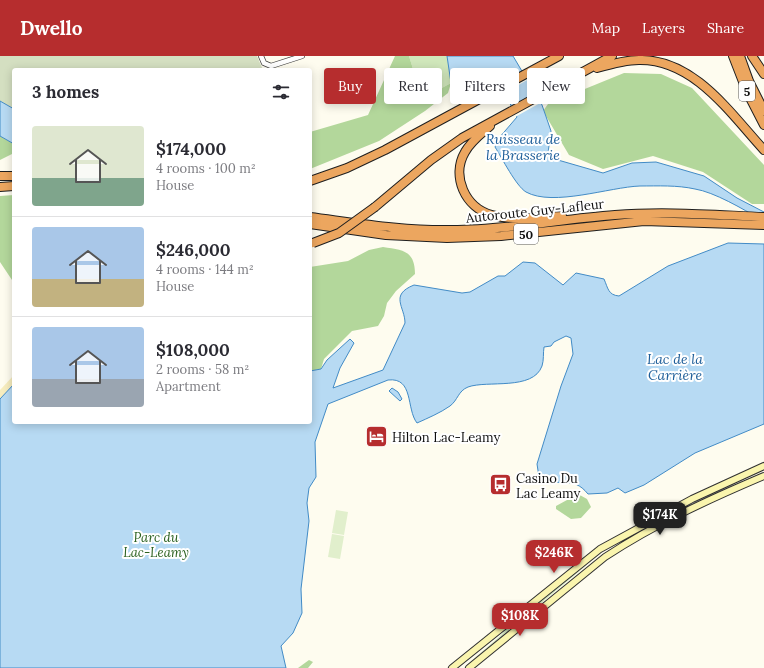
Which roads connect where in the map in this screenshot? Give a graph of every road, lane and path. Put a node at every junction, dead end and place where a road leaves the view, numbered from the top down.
1 (261, 56) edge
2 (302, 56) edge
3 (559, 56) edge
4 (612, 56) edge
5 (733, 56) edge
6 (740, 56) edge
7 (754, 58) edge
8 (585, 70) edge
9 (585, 71) edge
10 (764, 74) edge
11 (527, 102) edge
12 (764, 111) edge
13 (502, 115) junction
14 (764, 125) edge
15 (764, 150) edge
16 (0, 176) edge
17 (12, 176) edge
18 (312, 180) edge
19 (12, 186) edge
20 (0, 187) edge
21 (312, 216) edge
22 (605, 216) junction
23 (764, 217) edge
24 (743, 220) junction
25 (312, 224) edge
26 (764, 225) edge
27 (312, 243) edge
28 (764, 466) edge
29 (764, 476) edge
30 (452, 668) edge
31 (469, 668) edge

1 - 2 street
3 - 18 highway
4 - 8 highway
5 - 14 highway, 5
6 - 12 highway, 5
7 - 10 highway
9 - 15 highway
11 - 13 highway
13 - 22 highway
13 - 27 highway, bridge
16 - 17 highway
19 - 20 highway
21 - 22 highway, Autoroute Guy-Lafleur / 50
22 - 24 highway, Autoroute Guy-Lafleur / 50
23 - 24 highway, Autoroute Guy-Lafleur / 50
24 - 25 highway, Autoroute Guy-Lafleur / 50
24 - 26 highway, Autoroute Guy-Lafleur / 50
28 - 30 main road
29 - 31 main road

